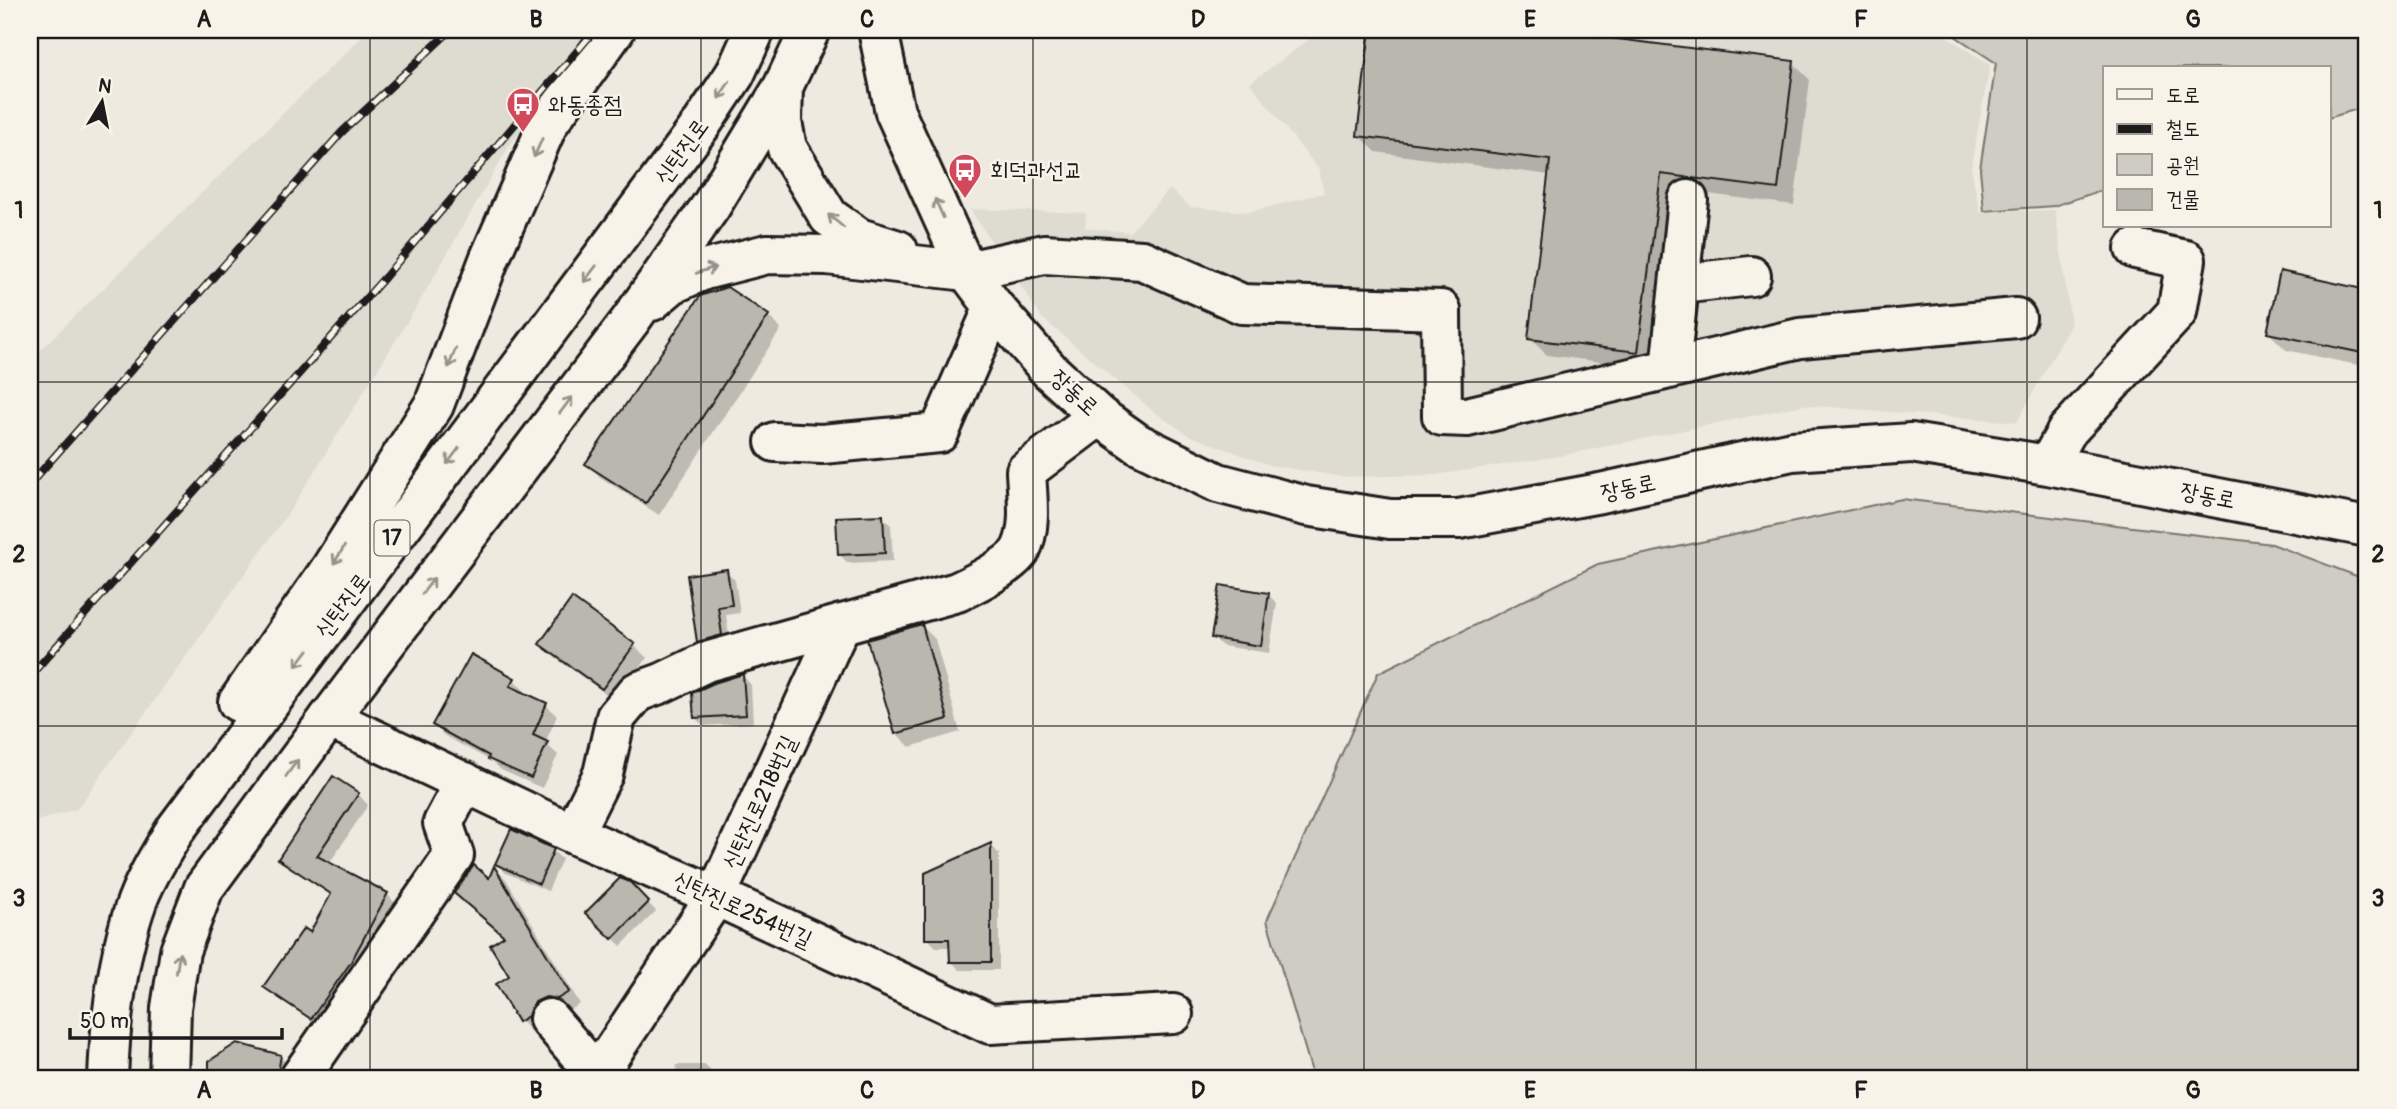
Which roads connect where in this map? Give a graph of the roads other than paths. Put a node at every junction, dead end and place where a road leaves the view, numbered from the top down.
1 (615, 30) edge
2 (755, 30) edge
3 (810, 30) edge
4 (878, 30) edge
5 (783, 87) junction
6 (1688, 200) dead end
7 (2135, 249) dead end
8 (967, 271) junction
9 (1751, 276) dead end
10 (1680, 284) junction
11 (994, 307) junction
12 (2016, 318) dead end
13 (629, 321) junction
14 (1671, 369) junction
15 (1099, 416) junction
16 (775, 442) dead end
17 (2048, 465) junction
18 (2367, 527) edge
19 (841, 624) junction
20 (329, 718) junction
21 (465, 782) junction
22 (175, 830) junction
23 (573, 834) junction
24 (716, 896) junction
25 (1173, 1014) dead end
26 (549, 1019) dead end
27 (597, 1077) edge
28 (108, 1079) edge
29 (170, 1079) edge
30 (299, 1079) edge

1 -> 22 main road
2 -> 22 main road, 신탄진로 / 17
3 - 5 main road, 17
8 -> 4 main road, 장동로
8 -> 5 main road
5 - 13 main road, 17
6 - 10 main road
7 - 17 main road
8 - 11 main road, 장동로
13 -> 8 main road
8 - 14 main road
9 - 10 main road
10 - 14 main road
11 - 15 main road, 장동로
11 - 16 main road
12 - 14 main road
20 -> 13 main road, 17
15 - 17 main road, 장동로
15 - 19 main road
17 - 18 main road, 장동로
19 - 23 main road
19 - 24 main road, 신탄진로218번길
20 - 21 main road, 신탄진로254번길
29 -> 20 main road, 17
21 - 23 main road, 신탄진로254번길
21 - 30 main road
22 - 28 main road, 신탄진로 / 17
23 - 24 main road, 신탄진로254번길
24 - 25 main road, 신탄진로254번길
24 - 27 main road, 신탄진로218번길
26 - 27 main road

